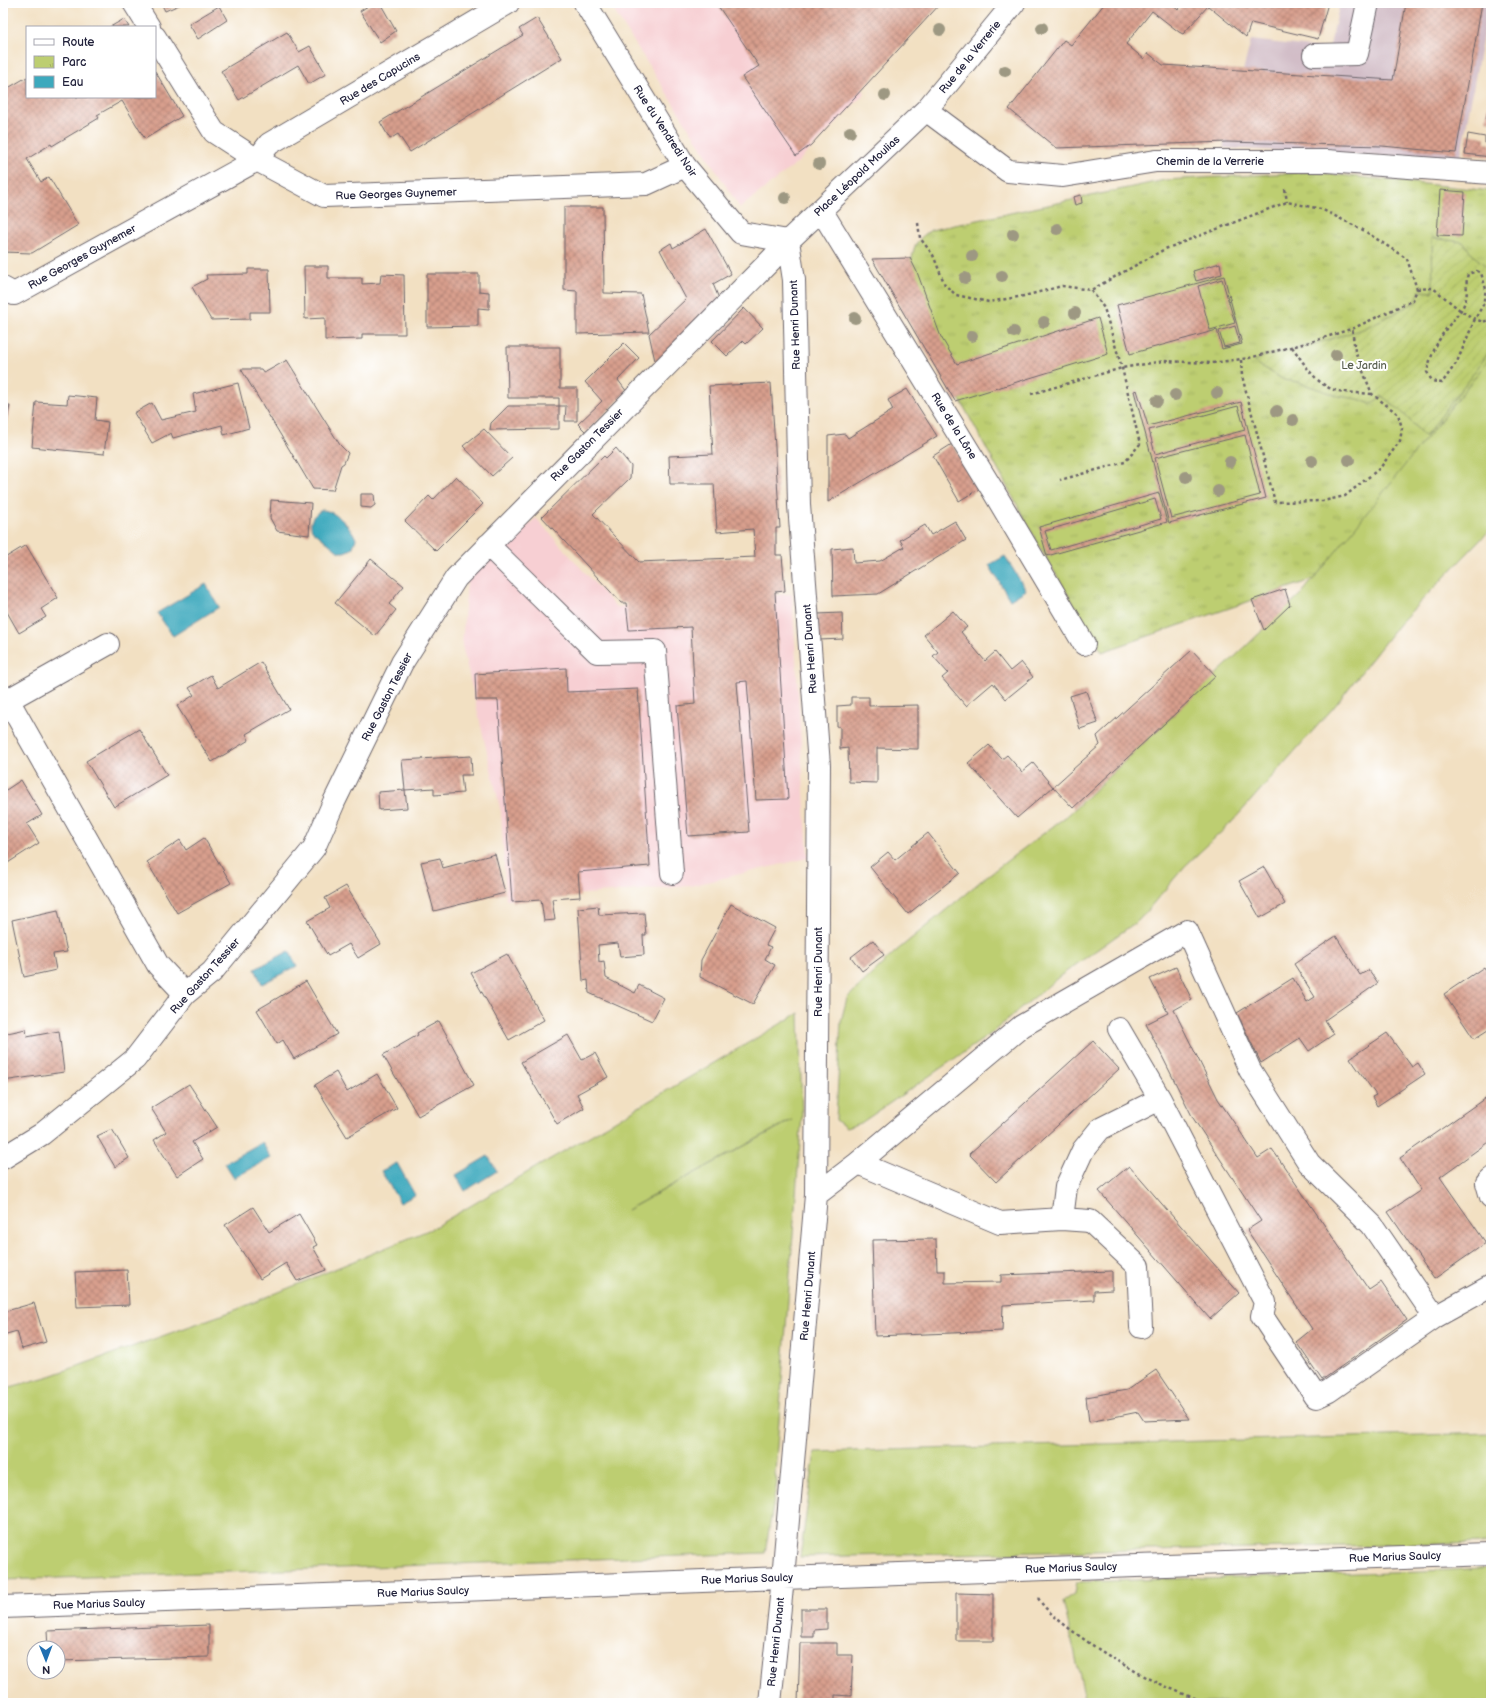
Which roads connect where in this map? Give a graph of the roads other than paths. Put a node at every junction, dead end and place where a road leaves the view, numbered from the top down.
1 (134, 3) edge
2 (508, 3) edge
3 (585, 3) edge
4 (1014, 3) edge
5 (1368, 3) edge
6 (148, 26) edge
7 (156, 39) edge
8 (1314, 55) dead end
9 (926, 110) junction
10 (257, 160) junction
11 (685, 166) junction
12 (1491, 173) edge
13 (821, 210) junction
14 (788, 241) junction
15 (3, 288) edge
16 (488, 545) junction
17 (108, 644) dead end
18 (1084, 644) dead end
19 (672, 873) dead end
20 (185, 994) junction
21 (1119, 1029) dead end
22 (1160, 1100) junction
23 (3, 1158) edge
24 (858, 1163) junction
25 (1491, 1179) edge
26 (816, 1195) junction
27 (1491, 1197) edge
28 (1062, 1219) junction
29 (1491, 1286) edge
30 (1435, 1316) junction
31 (1142, 1327) dead end
32 (1491, 1554) edge
33 (783, 1578) junction
34 (3, 1607) edge
35 (770, 1703) edge

1 - 6 street
2 - 10 street, Rue des Capucins
3 - 11 street, Rue du Vendredi Noir
4 - 9 street, Rue de la Verrerie
5 - 8 street
7 - 10 street
9 - 12 street, Chemin de la Verrerie
9 - 13 street, Place Léopold Moulias
10 - 11 street, Rue Georges Guynemer
10 - 15 street, Rue Georges Guynemer
11 - 14 street, Rue du Vendredi Noir
13 - 14 street, Place Léopold Moulias
13 - 18 street, Rue de la Lône
14 - 16 street, Rue Gaston Tessier
14 - 26 street, Rue Henri Dunant
16 - 19 street
16 - 20 street, Rue Gaston Tessier
17 - 20 street
20 - 23 street, Rue Gaston Tessier
21 - 22 street
22 - 28 street
22 - 30 street
24 - 26 street
24 - 28 street
24 - 30 street
25 - 27 street
26 - 33 street, Rue Henri Dunant
28 - 31 street
29 - 30 street
32 - 33 street, Rue Marius Saulcy
33 - 34 street, Rue Marius Saulcy
33 - 35 street, Rue Henri Dunant

